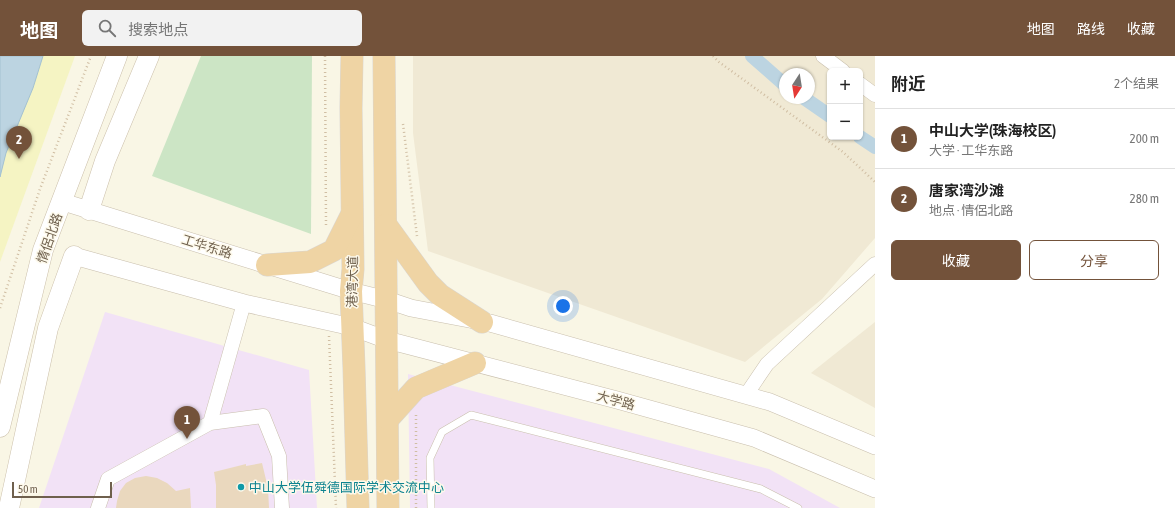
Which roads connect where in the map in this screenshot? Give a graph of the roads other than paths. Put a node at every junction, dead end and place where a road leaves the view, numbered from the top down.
1 (117, 56) edge
2 (149, 56) edge
3 (352, 56) edge
4 (384, 56) edge
5 (822, 56) edge
6 (838, 68) edge
7 (863, 86) edge
8 (875, 95) edge
9 (62, 202) junction
10 (89, 210) junction
11 (352, 213) junction
12 (386, 225) junction
13 (74, 256) joint
14 (875, 264) edge
15 (267, 265) junction
16 (350, 291) junction
17 (387, 300) junction
18 (244, 303) junction
19 (482, 322) junction
20 (352, 327) junction
21 (387, 340) junction
22 (475, 363) junction
23 (746, 395) junction
24 (388, 419) junction
25 (210, 423) junction
26 (0, 427) edge
27 (875, 446) edge
28 (875, 489) edge
29 (9, 508) edge
30 (98, 508) edge
31 (282, 508) edge
32 (358, 508) edge
33 (388, 508) edge
34 (431, 508) edge
35 (798, 508) edge

1 - 9 main road, 情侶北路
2 - 10 main road
3 - 11 highway, 港湾大道
4 - 12 highway
5 - 6 street
7 - 8 street
9 - 10 street, 工华东路
9 - 26 main road, 情侶北路
10 - 15 street, 工华东路
11 - 15 highway
11 - 16 highway, 港湾大道
12 - 17 highway
12 - 19 highway
13 - 18 street
13 - 29 main road
14 - 23 street
15 - 16 street, 工华东路
16 - 17 street
16 - 20 highway, 港湾大道
17 - 19 street
17 - 21 highway
18 - 20 street
18 - 25 street
19 - 23 street
20 - 21 street, 大学路
20 - 32 highway, 港湾大道
21 - 22 street, 大学路
21 - 24 highway
22 - 24 highway
22 - 28 street, 大学路
23 - 27 street
24 - 33 highway
25 - 30 street
25 - 31 street
34 - 35 lane

